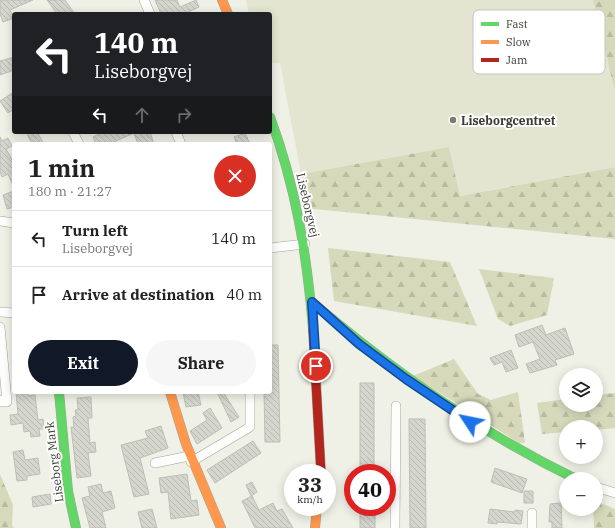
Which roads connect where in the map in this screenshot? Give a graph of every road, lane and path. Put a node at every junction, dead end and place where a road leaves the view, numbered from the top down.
1 (144, 0) edge
2 (222, 0) edge
3 (149, 12) edge
4 (227, 12) edge
5 (272, 123) edge
6 (0, 221) edge
7 (12, 223) edge
8 (305, 244) junction
9 (272, 248) edge
10 (312, 302) junction
11 (0, 312) edge
12 (12, 313) edge
13 (0, 327) edge
14 (59, 394) edge
15 (170, 394) edge
16 (250, 394) edge
17 (0, 400) edge
18 (396, 406) dead end
19 (190, 459) junction
20 (155, 463) dead end
21 (320, 464) edge
22 (561, 472) edge
23 (603, 489) edge
24 (615, 493) edge
25 (532, 513) dead end
26 (316, 516) edge
27 (323, 516) edge
28 (76, 528) edge
29 (221, 528) edge
30 (315, 528) edge
31 (323, 528) edge
32 (395, 528) edge
33 (532, 528) edge

1 - 3 street
2 - 4 street
5 - 8 street, Liseborgvej
6 - 7 street
8 - 9 street
8 - 10 street, Liseborgvej
10 - 21 street, Liseborgvej
10 - 22 street
11 - 12 street
13 - 17 street
14 - 28 street, Liseborg Mark
15 - 19 street
16 - 19 street
18 - 32 street
19 - 20 street
19 - 29 street
23 - 24 street
25 - 33 street
26 - 30 street
27 - 31 street

